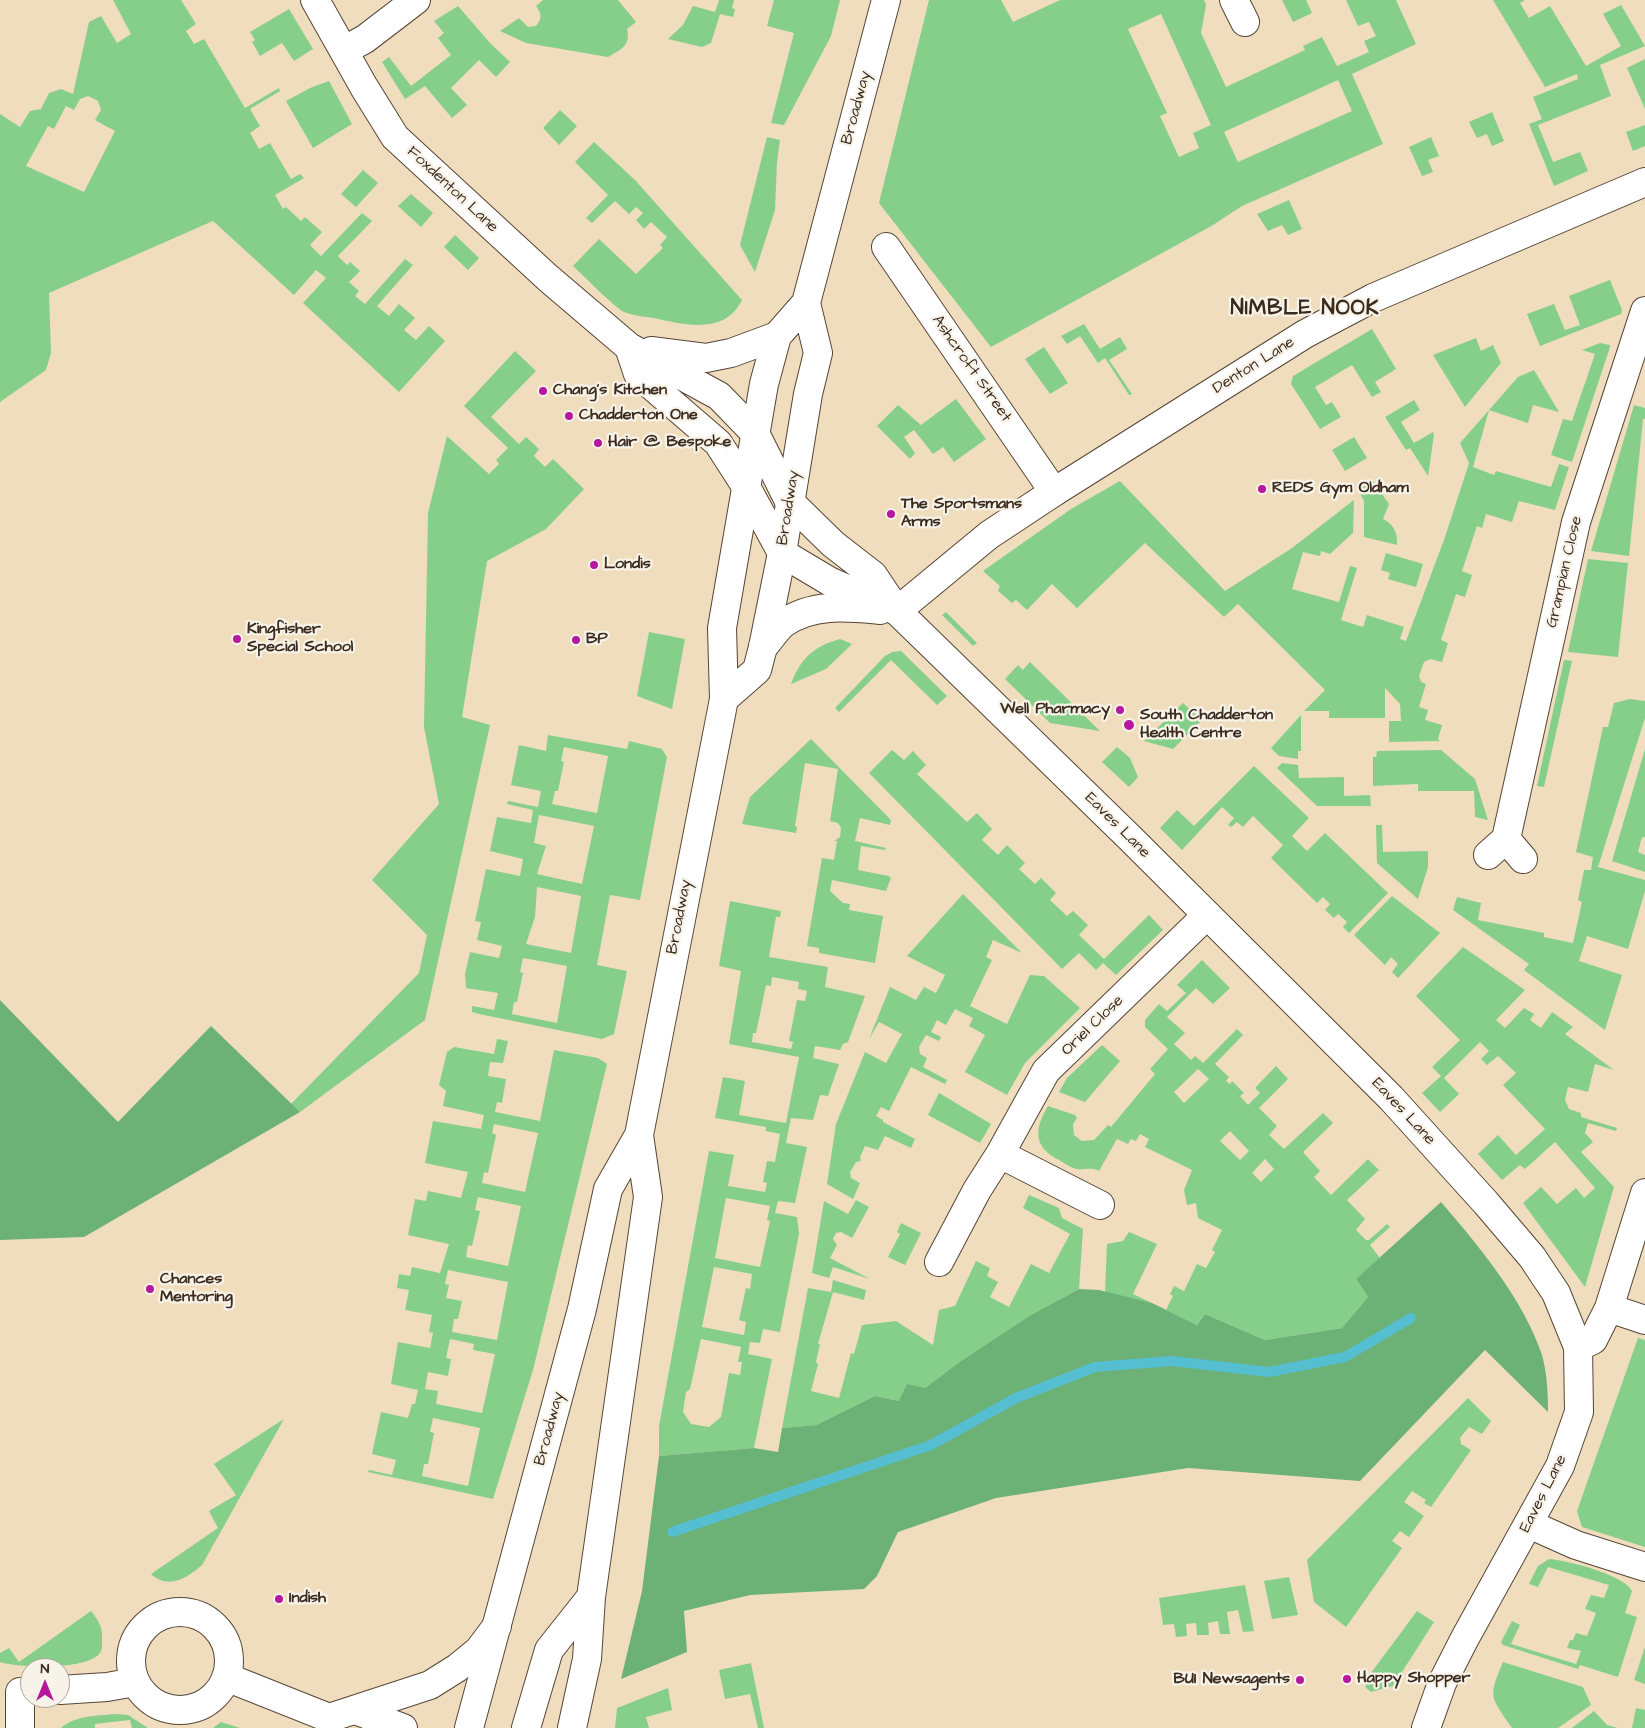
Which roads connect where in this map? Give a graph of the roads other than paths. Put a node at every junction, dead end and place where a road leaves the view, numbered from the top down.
1 (315, 0) edge
2 (416, 0) edge
3 (886, 0) edge
4 (344, 50) junction
5 (1645, 182) edge
6 (886, 247) dead end
7 (806, 303) junction
8 (1645, 311) edge
9 (777, 336) junction
10 (630, 348) junction
11 (755, 433) junction
12 (745, 485) junction
13 (1054, 492) junction
14 (789, 501) junction
15 (782, 553) junction
16 (897, 611) junction
17 (763, 647) junction
18 (724, 699) junction
19 (1506, 851) dead end
20 (1207, 915) junction
21 (639, 1135) junction
22 (1000, 1154) junction
23 (1645, 1194) edge
24 (1100, 1206) dead end
25 (939, 1262) dead end
26 (1609, 1308) junction
27 (1645, 1320) edge
28 (1578, 1347) junction
29 (1529, 1524) junction
30 (1645, 1567) edge
31 (591, 1597) junction
32 (498, 1626) junction
33 (226, 1677) junction
34 (135, 1682) junction
35 (17, 1690) edge
36 (70, 1690) edge
37 (355, 1710) junction
38 (331, 1723) edge
39 (20, 1728) edge
40 (403, 1728) edge
41 (469, 1728) edge
42 (526, 1728) edge
43 (572, 1728) edge
44 (1426, 1728) edge

1 - 4 main road, Foxdenton Lane
2 - 4 main road
3 - 7 main road, Broadway
4 - 10 main road, Foxdenton Lane
5 - 13 main road, Denton Lane
6 - 13 main road, Ashcroft Street
7 - 9 main road, Broadway
7 - 14 main road, Broadway
8 - 19 main road, Grampian Close
9 - 10 main road
9 - 11 main road, Broadway
10 - 11 main road, Foxdenton Lane
10 - 12 main road
11 - 12 main road, Broadway
11 - 14 main road, Foxdenton Lane
12 - 15 main road
12 - 18 main road, Broadway
13 - 16 main road, Denton Lane
14 - 15 main road, Broadway
14 - 16 main road, Eaves Lane
15 - 16 main road, Eaves Lane
15 - 17 main road, Broadway
16 - 17 main road
16 - 20 main road, Eaves Lane
17 - 18 main road, Broadway
18 - 21 main road, Broadway
20 - 22 main road, Oriel Close
20 - 28 main road, Eaves Lane
21 - 31 main road, Broadway
21 - 32 main road, Broadway
22 - 24 main road
22 - 25 main road, Oriel Close
23 - 26 main road
26 - 27 main road
26 - 28 main road
28 - 29 main road, Eaves Lane
29 - 30 main road
29 - 44 main road, Eaves Lane
31 - 42 main road
31 - 43 main road, Broadway
32 - 37 main road
32 - 41 main road, Broadway
33 - 34 main road
33 - 34 main road
33 - 38 main road
34 - 36 main road
35 - 39 main road
37 - 38 main road
37 - 40 main road

